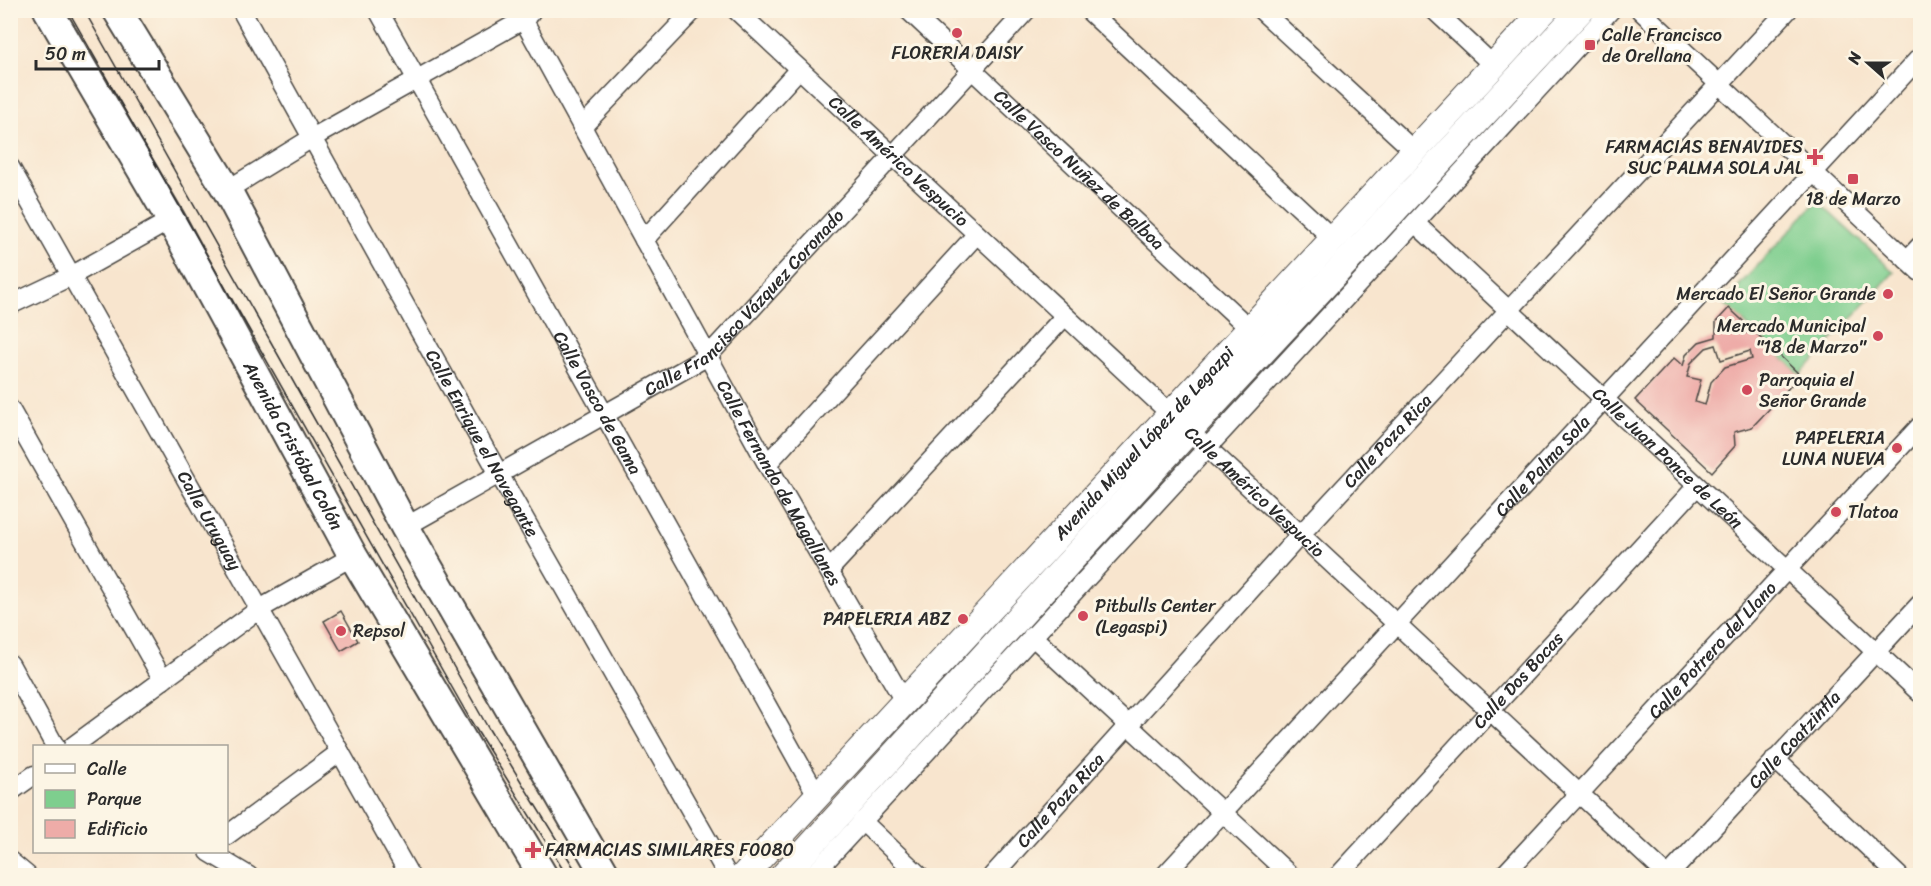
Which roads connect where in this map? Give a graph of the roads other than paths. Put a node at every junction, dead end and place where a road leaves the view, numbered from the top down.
1 (48, 10) edge
2 (117, 10) edge
3 (241, 10) edge
4 (378, 10) edge
5 (694, 10) edge
6 (736, 10) edge
7 (908, 10) edge
8 (1027, 10) edge
9 (1088, 10) edge
10 (1261, 10) edge
11 (1434, 10) edge
12 (1545, 10) edge
13 (1581, 10) edge
14 (1611, 10) edge
15 (1640, 10) edge
16 (1788, 10) edge
17 (525, 14) edge
18 (1920, 57) edge
19 (1494, 66) junction
20 (799, 69) junction
21 (972, 70) junction
22 (417, 79) junction
23 (1720, 85) junction
24 (582, 127) junction
25 (312, 138) junction
26 (1414, 151) junction
27 (892, 157) junction
28 (10, 167) edge
29 (1813, 173) junction
30 (227, 190) junction
31 (171, 220) junction
32 (1415, 223) junction
33 (976, 235) junction
34 (1333, 239) junction
35 (644, 240) junction
36 (1920, 246) edge
37 (1914, 266) edge
38 (71, 276) junction
39 (10, 305) edge
40 (1509, 311) junction
41 (1064, 317) junction
42 (1250, 328) junction
43 (708, 356) junction
44 (1604, 399) junction
45 (10, 409) edge
46 (605, 414) junction
47 (1920, 426) edge
48 (1188, 432) junction
49 (767, 464) junction
50 (499, 474) junction
51 (1697, 486) junction
52 (405, 527) junction
53 (1300, 536) junction
54 (353, 556) junction
55 (830, 569) junction
56 (1787, 569) junction
57 (1920, 604) edge
58 (258, 610) junction
59 (1396, 622) junction
60 (1032, 636) junction
61 (1876, 652) junction
62 (10, 664) edge
63 (163, 680) junction
64 (1920, 693) edge
65 (903, 701) junction
66 (1491, 709) junction
67 (1127, 726) junction
68 (54, 745) edge
69 (76, 745) edge
70 (340, 752) junction
71 (1775, 759) junction
72 (33, 776) edge
73 (10, 792) edge
74 (1579, 792) junction
75 (817, 795) junction
76 (1223, 813) junction
77 (862, 821) junction
78 (228, 835) edge
79 (211, 853) edge
80 (10, 861) edge
81 (28, 876) edge
82 (249, 876) edge
83 (410, 876) edge
84 (543, 876) edge
85 (606, 876) edge
86 (728, 876) edge
87 (743, 876) edge
88 (783, 876) edge
89 (812, 876) edge
90 (920, 876) edge
91 (992, 876) edge
92 (1164, 876) edge
93 (1291, 876) edge
94 (1338, 876) edge
95 (1503, 876) edge
96 (1668, 876) edge
97 (1899, 876) edge

1 - 31 main road, Avenida Cristóbal Colón
2 - 30 main road
3 - 25 street, Calle Enrique el Navegante
4 - 22 street, Calle Vasco de Gama
5 - 24 street
6 - 20 street, Calle Américo Vespucio
7 - 21 street, Calle Vasco Nuñez de Balboa
8 - 21 street, Calle Francisco Vázquez Coronado
9 - 34 street
10 - 26 street
11 - 19 street
12 - 19 main road, Avenida Miguel López de Legazpi
13 - 48 main road, Avenida Miguel López de Legazpi
14 - 32 street, Avenida Miguel López de Legazpi
15 - 23 street
16 - 23 street, Calle Poza Rica
17 - 22 street
17 - 24 street, Calle Fernando de Magallanes
18 - 29 street, Calle Palma Sola
19 - 26 main road, Avenida Miguel López de Legazpi
20 - 27 street, Calle Américo Vespucio
20 - 35 street
21 - 27 street, Calle Francisco Vázquez Coronado
21 - 42 street, Calle Vasco Nuñez de Balboa
22 - 25 street
22 - 46 street, Calle Vasco de Gama
23 - 29 street
23 - 40 street, Calle Poza Rica
24 - 35 street, Calle Fernando de Magallanes
25 - 30 street
25 - 50 street, Calle Enrique el Navegante
26 - 34 main road, Avenida Miguel López de Legazpi
27 - 33 street, Calle Américo Vespucio
27 - 43 street, Calle Francisco Vázquez Coronado
28 - 38 street, Calle Uruguay
29 - 37 street
29 - 44 street, Calle Palma Sola
30 - 52 main road
31 - 38 street
31 - 54 main road, Avenida Cristóbal Colón
32 - 40 street, Calle Juan Ponce de León
32 - 48 street, Avenida Miguel López de Legazpi
33 - 41 street, Calle Américo Vespucio
33 - 49 street
34 - 42 main road, Avenida Miguel López de Legazpi
35 - 43 street, Calle Fernando de Magallanes
36 - 37 street
38 - 39 street
38 - 58 street, Calle Uruguay
40 - 44 street, Calle Juan Ponce de León
40 - 53 street, Calle Poza Rica
41 - 48 street, Calle Américo Vespucio
41 - 55 street
42 - 48 main road, Avenida Miguel López de Legazpi
43 - 46 street, Calle Francisco Vázquez Coronado
43 - 49 street, Calle Fernando de Magallanes
44 - 51 street, Calle Juan Ponce de León
44 - 59 street, Calle Palma Sola
45 - 63 street
46 - 50 street, Calle Francisco Vázquez Coronado
46 - 75 street, Calle Vasco de Gama
47 - 56 street, Calle Potrero del Llano
48 - 53 street, Calle Américo Vespucio
48 - 60 street, Avenida Miguel López de Legazpi
48 - 65 main road, Avenida Miguel López de Legazpi
48 - 88 main road, Avenida Miguel López de Legazpi
49 - 55 street, Calle Fernando de Magallanes
50 - 52 street, Calle Francisco Vázquez Coronado
50 - 86 street, Calle Enrique el Navegante
51 - 56 street, Calle Juan Ponce de León
51 - 66 street, Calle Dos Bocas
52 - 85 main road
53 - 59 street, Calle Américo Vespucio
53 - 67 street, Calle Poza Rica
54 - 58 street
54 - 84 main road, Avenida Cristóbal Colón
55 - 65 street, Calle Fernando de Magallanes
56 - 61 street, Calle Juan Ponce de León
56 - 74 street, Calle Potrero del Llano
57 - 61 street, Calle Coatzintla
58 - 63 street
58 - 70 street, Calle Uruguay
59 - 66 street, Calle Américo Vespucio
59 - 76 street, Calle Palma Sola
60 - 67 street
60 - 77 street, Avenida Miguel López de Legazpi
61 - 64 street, Calle Juan Ponce de León
61 - 71 street, Calle Coatzintla
62 - 68 street
63 - 69 street
65 - 75 main road, Avenida Miguel López de Legazpi
66 - 74 street, Calle Américo Vespucio
66 - 94 street, Calle Dos Bocas
67 - 76 street
67 - 91 street, Calle Poza Rica
70 - 78 street
70 - 83 street, Calle Uruguay
71 - 96 street, Calle Coatzintla
71 - 97 street
72 - 73 street
74 - 95 street, Calle Potrero del Llano
74 - 96 street, Calle Américo Vespucio
75 - 87 main road, Avenida Miguel López de Legazpi
76 - 92 street, Calle Palma Sola
76 - 93 street
77 - 89 street, Avenida Miguel López de Legazpi
77 - 90 street
79 - 82 street
80 - 81 street

